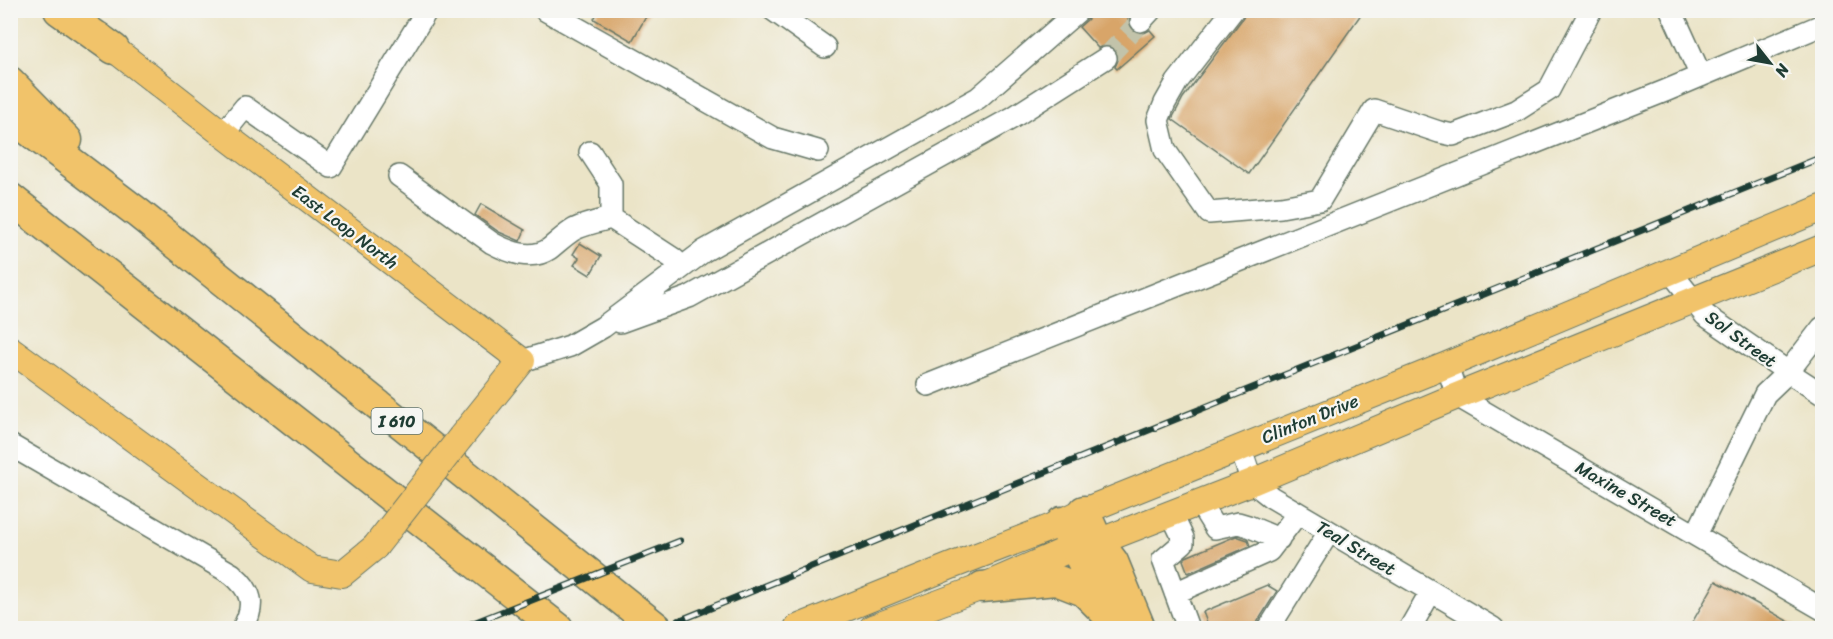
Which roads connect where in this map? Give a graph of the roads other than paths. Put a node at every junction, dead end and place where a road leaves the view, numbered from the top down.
1 (59, 10) edge
2 (74, 10) edge
3 (427, 10) edge
4 (544, 10) edge
5 (773, 10) edge
6 (1079, 10) edge
7 (1233, 10) edge
8 (1591, 10) edge
9 (1671, 10) edge
10 (1822, 25) edge
11 (825, 47) dead end
12 (114, 49) junction
13 (1106, 58) tunnel mouth
14 (1701, 76) junction
15 (10, 82) edge
16 (10, 116) edge
17 (223, 134) junction
18 (818, 151) dead end
19 (590, 152) dead end
20 (399, 176) dead end
21 (10, 198) edge
22 (1822, 208) edge
23 (138, 213) junction
24 (611, 218) junction
25 (1822, 248) edge
26 (678, 270) junction
27 (1670, 271) junction
28 (1692, 299) junction
29 (603, 327) junction
30 (1822, 328) edge
31 (10, 349) edge
32 (522, 361) junction
33 (1447, 365) junction
34 (1788, 372) junction
35 (928, 385) dead end
36 (1822, 394) edge
37 (1457, 396) junction
38 (10, 445) edge
39 (1240, 447) junction
40 (1252, 482) junction
41 (1199, 502) junction
42 (1171, 513) junction
43 (1298, 513) junction
44 (1215, 528) junction
45 (1080, 531) junction
46 (1329, 532) junction
47 (1696, 535) junction
48 (1279, 539) junction
49 (1183, 540) junction
50 (982, 587) junction
51 (1430, 592) junction
52 (1175, 593) junction
53 (1822, 609) edge
54 (1114, 624) edge
55 (243, 628) edge
56 (558, 628) edge
57 (657, 628) edge
58 (797, 628) edge
59 (872, 628) edge
60 (1140, 628) edge
61 (1188, 628) edge
62 (1269, 628) edge
63 (1410, 628) edge
64 (1493, 628) edge

1 - 12 highway
2 - 12 main road, East Loop North
3 - 17 street
4 - 18 street
5 - 11 street
6 - 26 street
7 - 8 street
9 - 14 street
10 - 14 street
12 - 17 main road, East Loop North
13 - 29 street
14 - 35 street
15 - 23 highway
16 - 23 highway, I 610
17 - 32 main road, East Loop North
19 - 24 street
20 - 24 street
21 - 56 highway
22 - 27 main road, Clinton Drive
23 - 57 highway, I 610
24 - 26 street
25 - 28 main road, Clinton Drive
26 - 29 street
27 - 28 street, Sol Street
27 - 33 main road, Clinton Drive
28 - 34 street, Sol Street
28 - 37 main road, Clinton Drive
29 - 32 street
30 - 34 street
31 - 32 main road, bridge
33 - 37 street
33 - 39 main road, Clinton Drive
34 - 36 street, Sol Street
34 - 47 street
37 - 40 main road, Clinton Drive
37 - 47 street, Maxine Street
38 - 55 street
39 - 40 street
39 - 45 main road, Clinton Drive
40 - 41 main road, Clinton Drive
40 - 43 street, Teal Street
41 - 42 main road, Clinton Drive
41 - 44 street
42 - 45 main road, Clinton Drive
42 - 49 street
43 - 46 street, Teal Street
43 - 48 street
44 - 48 street
44 - 49 street
45 - 50 main road, Clinton Drive
45 - 54 highway
45 - 58 main road, Clinton Drive
45 - 60 highway
46 - 51 street, Teal Street
46 - 62 street
47 - 53 street, Maxine Street
48 - 52 street
49 - 52 street
50 - 54 highway
50 - 59 main road, Clinton Drive
51 - 63 street
51 - 64 street, Teal Street
52 - 61 street

